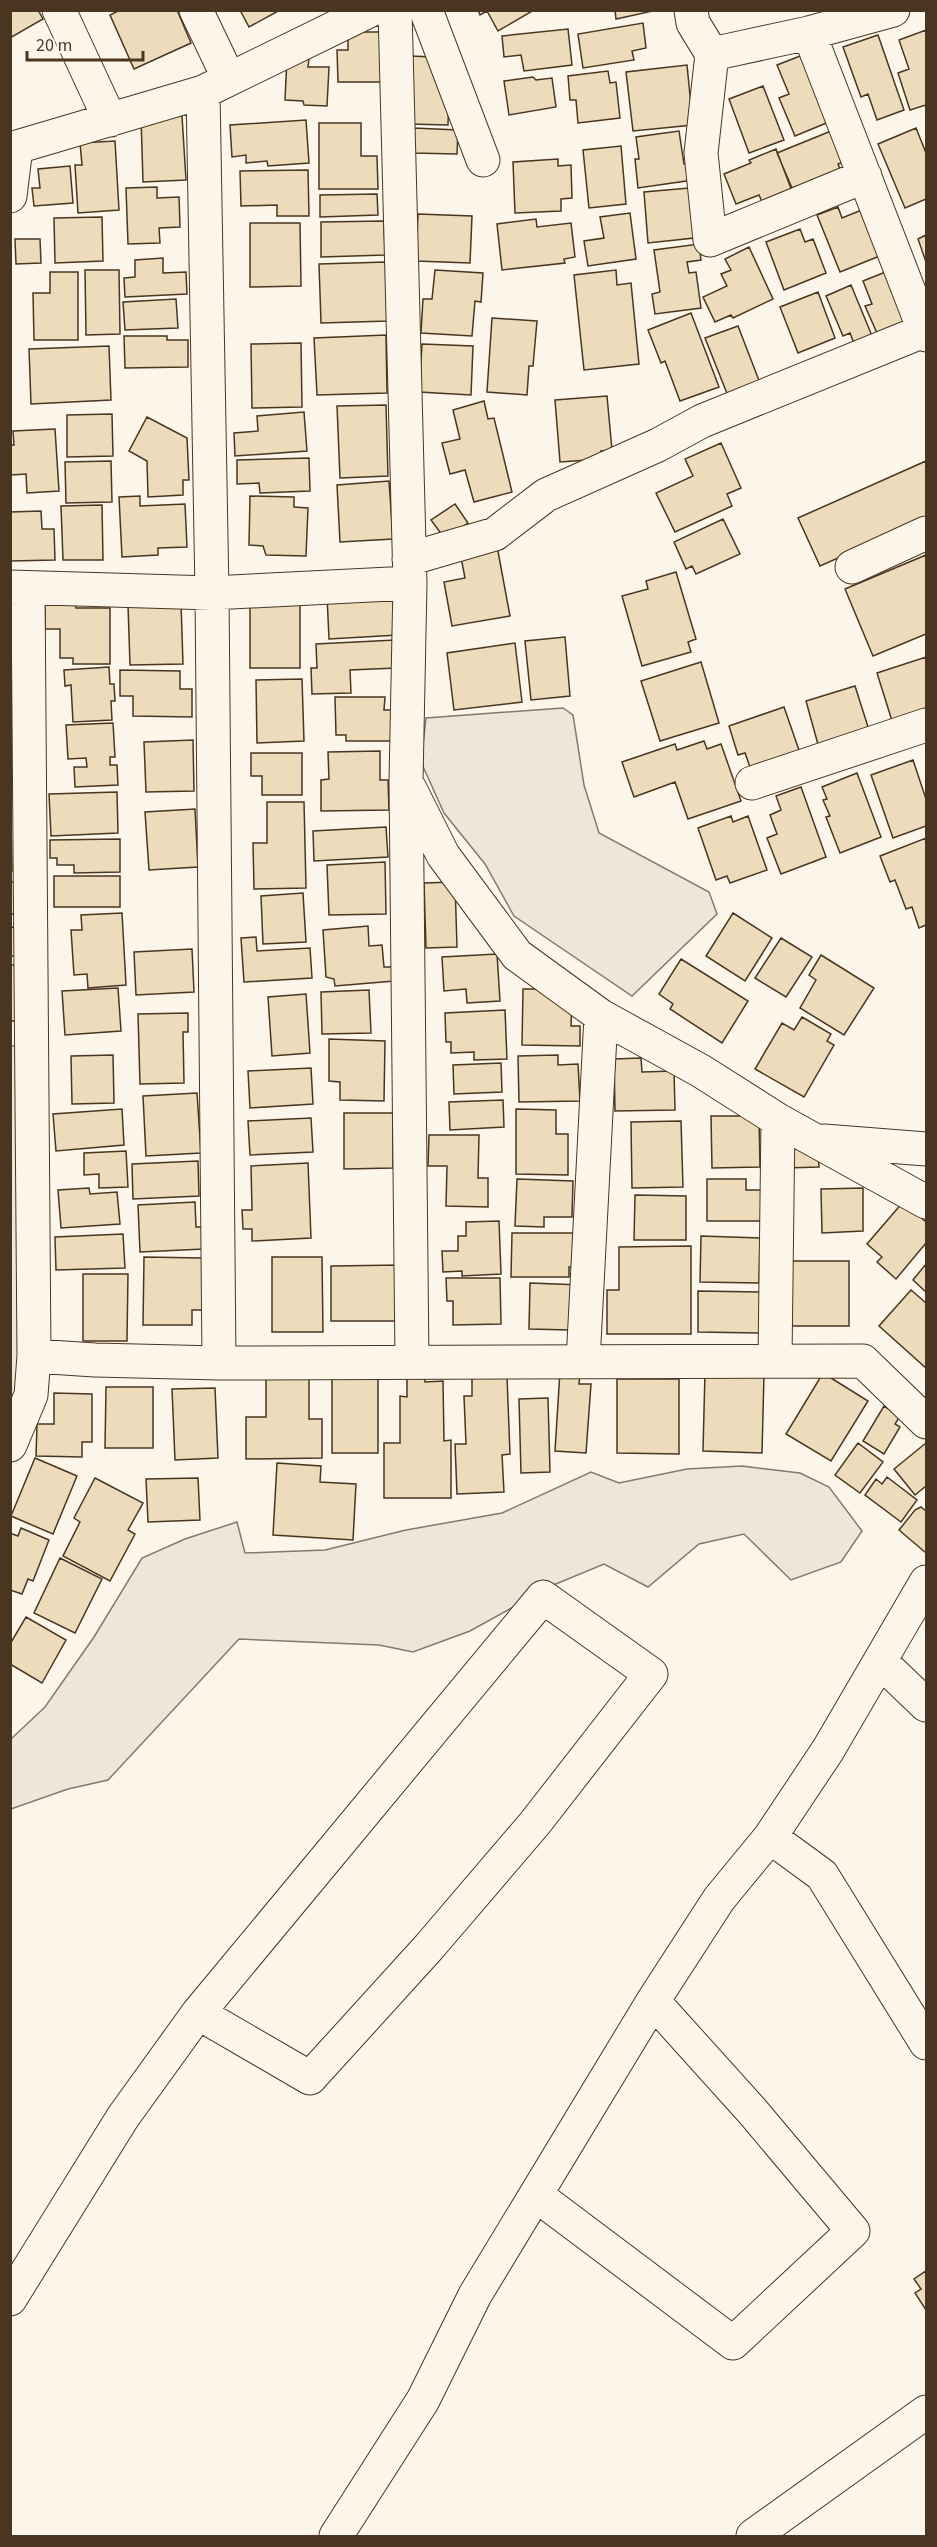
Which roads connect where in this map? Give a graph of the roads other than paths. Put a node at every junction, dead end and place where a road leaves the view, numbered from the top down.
1 (59, 10) edge
2 (196, 10) edge
3 (371, 10) edge
4 (395, 10) edge
5 (426, 10) edge
6 (691, 10) edge
7 (893, 10) edge
8 (809, 33) junction
9 (712, 54) junction
10 (216, 85) junction
11 (110, 120) junction
12 (13, 148) edge
13 (483, 160) dead end
14 (865, 176) junction
15 (10, 196) edge
16 (926, 332) edge
17 (927, 533) edge
18 (852, 567) dead end
19 (410, 571) junction
20 (19, 587) edge
21 (212, 593) junction
22 (927, 725) edge
23 (406, 782) junction
24 (752, 783) dead end
25 (601, 1016) junction
26 (778, 1120) junction
27 (815, 1140) junction
28 (927, 1149) edge
29 (927, 1202) edge
30 (34, 1356) junction
31 (775, 1359) junction
32 (412, 1362) junction
33 (583, 1362) junction
34 (219, 1363) junction
35 (927, 1422) edge
36 (10, 1445) edge
37 (927, 1582) edge
38 (881, 1662) junction
39 (927, 1704) edge
40 (770, 1837) junction
41 (653, 2001) junction
42 (198, 2013) junction
43 (927, 2043) edge
44 (536, 2195) junction
45 (10, 2299) edge
46 (927, 2412) edge
47 (336, 2536) edge
48 (753, 2536) edge

1 - 11 street
2 - 10 street
3 - 10 street
4 - 19 street
5 - 13 street
6 - 9 street
7 - 8 street
8 - 9 street
8 - 14 street
9 - 14 street
10 - 11 street
10 - 21 street
11 - 12 street
12 - 15 street
14 - 16 street
16 - 19 street
17 - 18 street
19 - 21 street
19 - 23 street
20 - 21 street
20 - 30 street
21 - 34 street
22 - 24 street
23 - 25 street
23 - 32 street
25 - 26 street
25 - 33 street
26 - 27 street
26 - 31 street
27 - 28 street
27 - 29 street
30 - 34 street
30 - 36 street
31 - 33 street
31 - 35 street
32 - 33 street
32 - 34 street
37 - 38 street
38 - 39 street
38 - 40 street
40 - 41 street
40 - 43 street
41 - 44 street
41 - 44 street
42 - 42 street
42 - 45 street
44 - 47 street
46 - 48 street

